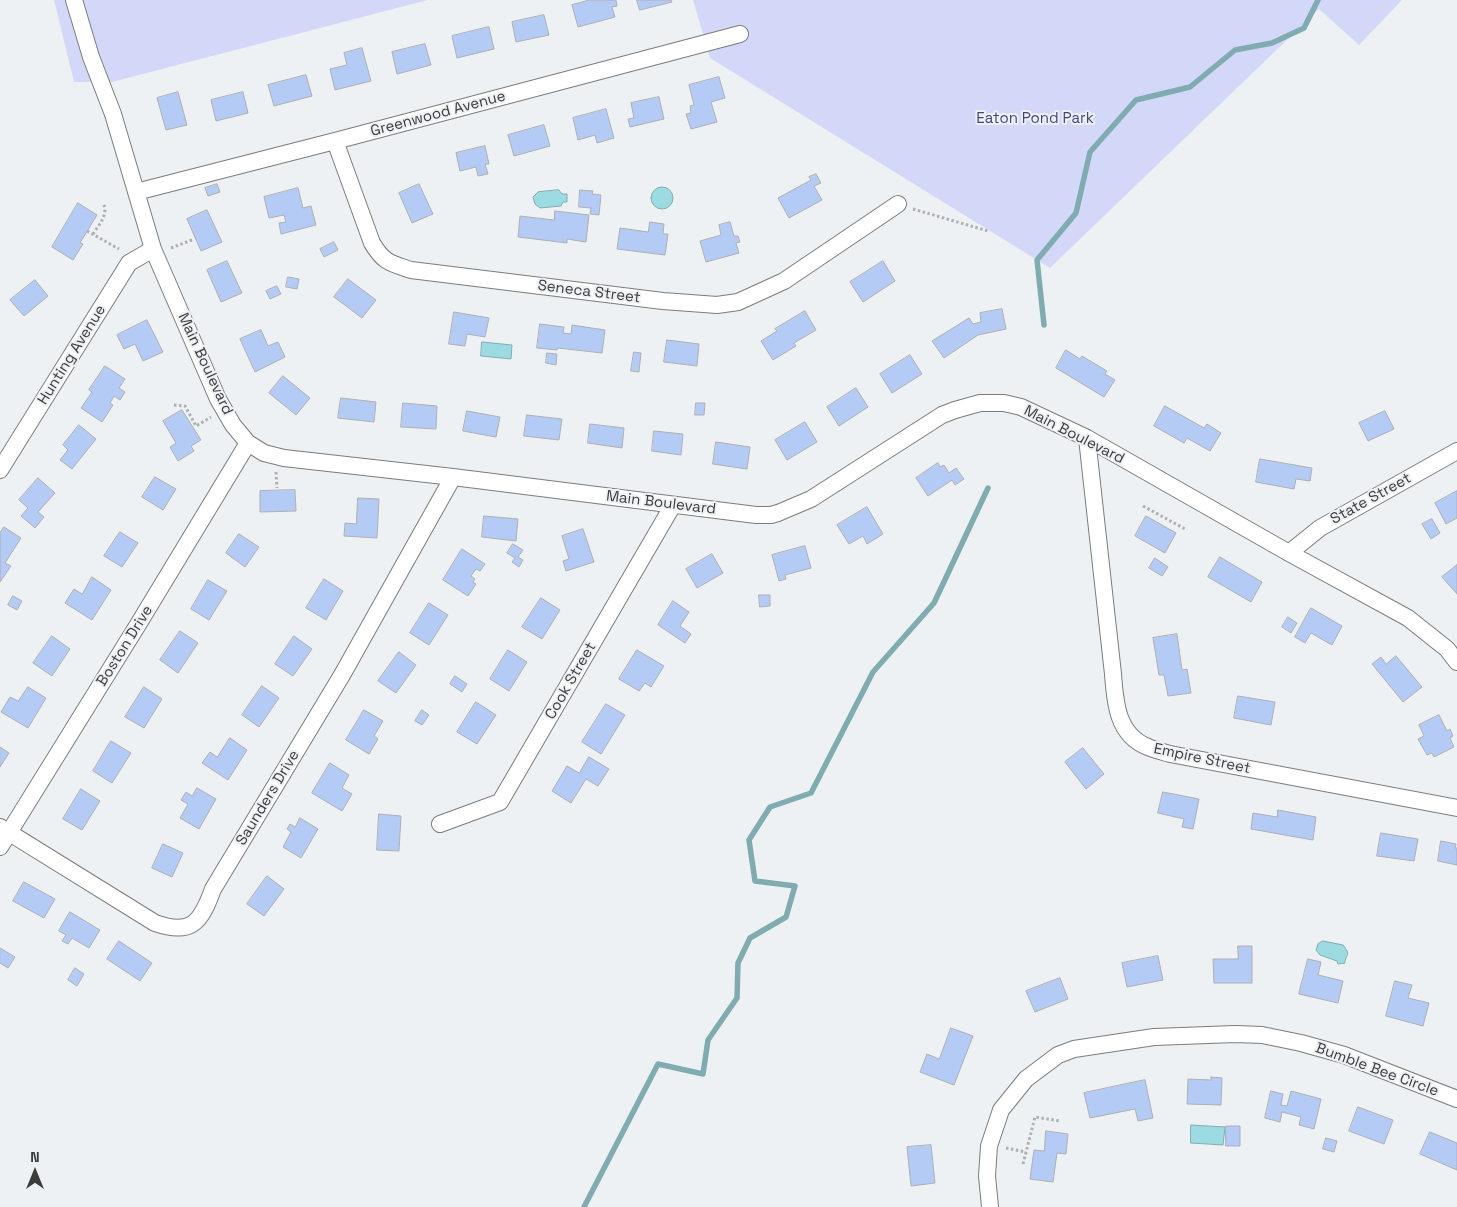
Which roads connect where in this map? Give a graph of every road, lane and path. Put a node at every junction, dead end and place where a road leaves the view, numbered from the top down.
1 (74, 0) edge
2 (740, 34) dead end
3 (334, 141) junction
4 (136, 192) junction
5 (103, 203) dead end
6 (898, 204) joint
7 (87, 231) dead end
8 (988, 231) dead end
9 (93, 234) junction
10 (192, 240) dead end
11 (154, 252) junction
12 (131, 262) junction
13 (174, 405) dead end
14 (208, 419) dead end
15 (1087, 438) junction
16 (248, 443) junction
17 (1457, 451) edge
18 (1, 465) edge
19 (453, 477) junction
20 (674, 505) junction
21 (1143, 506) dead end
22 (1187, 530) dead end
23 (1289, 554) junction
24 (1457, 662) edge
25 (1457, 808) edge
26 (440, 824) dead end
27 (5, 829) edge
28 (0, 847) edge
29 (1457, 1099) edge
30 (1060, 1121) dead end
31 (1006, 1148) dead end
32 (1026, 1152) junction
33 (1023, 1164) dead end
34 (990, 1207) edge

1 - 4 street, Main Boulevard
2 - 3 street, Greenwood Avenue
3 - 4 street, Greenwood Avenue
3 - 6 street, Seneca Street
4 - 11 street, Main Boulevard
5 - 9 path
6 - 8 path
7 - 9 path
9 - 12 path
10 - 11 path
11 - 12 street, Hunting Avenue
11 - 16 street, Main Boulevard
12 - 18 street, Hunting Avenue
13 - 14 path
15 - 20 street, Main Boulevard
15 - 23 street, Main Boulevard
15 - 25 street, Empire Street
16 - 19 street, Main Boulevard
16 - 27 street, Boston Drive
17 - 23 street, State Street
19 - 20 street, Main Boulevard
19 - 27 street, Saunders Drive
20 - 26 street, Cook Street
21 - 22 path
23 - 24 street, Main Boulevard
27 - 28 street, Boston Drive
29 - 34 street, Bumble Bee Circle
30 - 32 path
31 - 32 path
32 - 33 path

